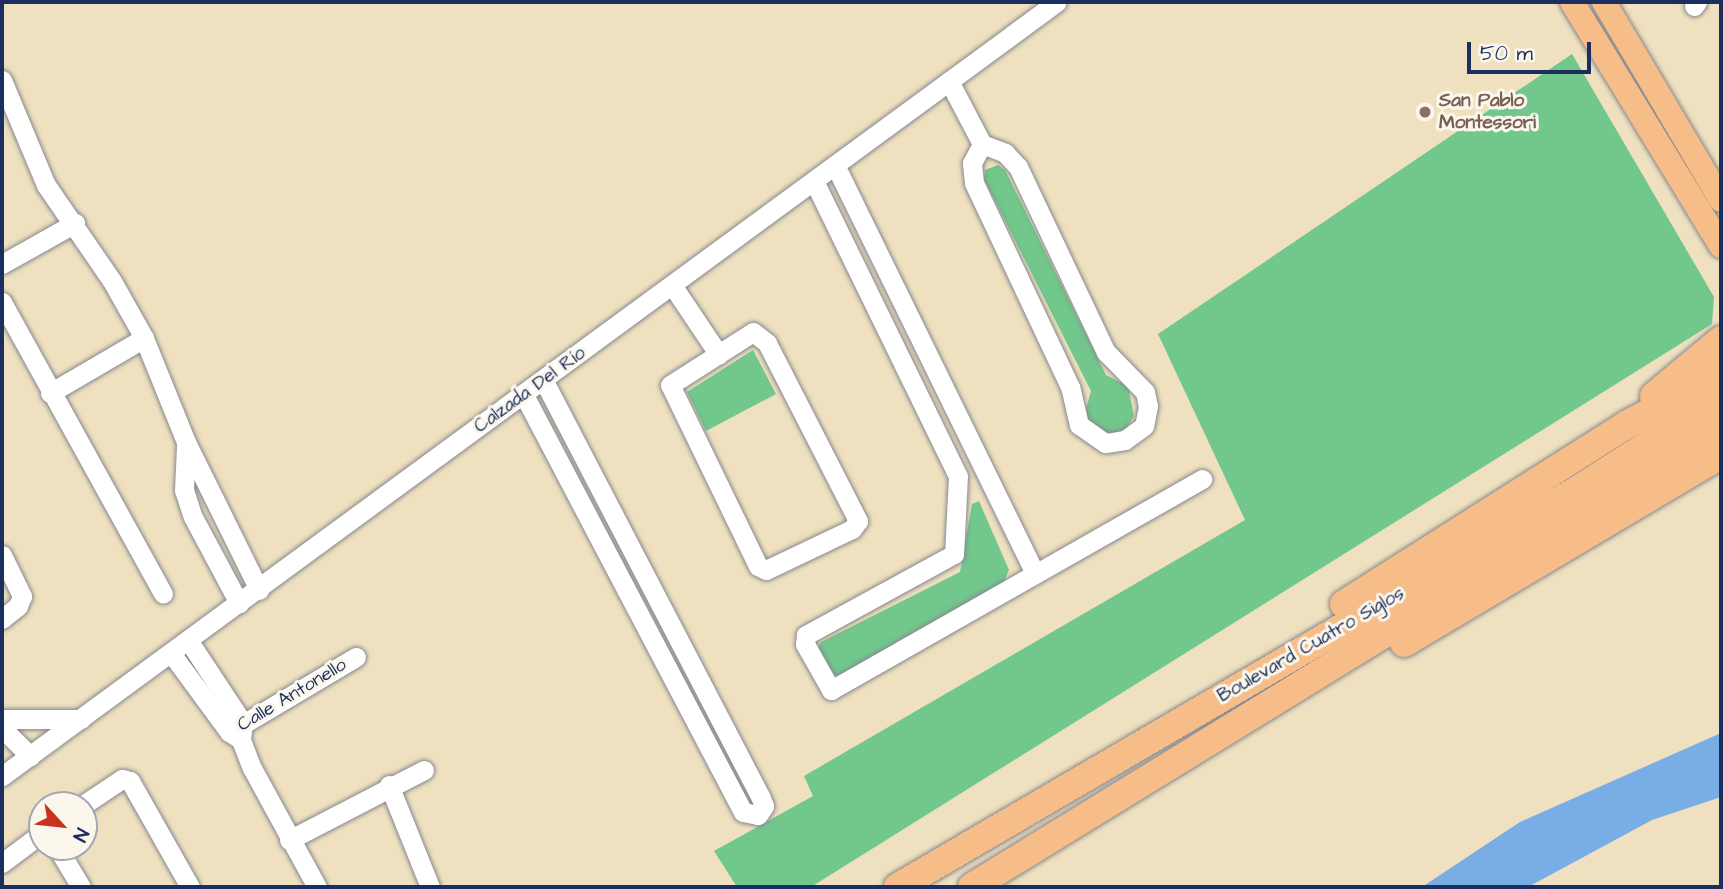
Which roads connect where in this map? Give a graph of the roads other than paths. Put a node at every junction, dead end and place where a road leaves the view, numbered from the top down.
1 (1057, 2) edge
2 (1572, 2) edge
3 (1604, 2) edge
4 (2, 80) edge
5 (949, 81) junction
6 (982, 144) junction
7 (835, 165) junction
8 (814, 181) junction
9 (1721, 200) edge
10 (75, 223) junction
11 (1721, 246) edge
12 (2, 264) edge
13 (672, 285) junction
14 (2, 302) edge
15 (144, 338) junction
16 (1721, 340) edge
17 (719, 355) junction
18 (1721, 374) edge
19 (544, 381) junction
20 (50, 393) junction
21 (524, 395) junction
22 (1721, 398) edge
23 (1628, 424) junction
24 (1721, 427) edge
25 (186, 442) junction
26 (1721, 455) edge
27 (587, 463) junction
28 (982, 465) junction
29 (566, 476) junction
30 (958, 476) junction
31 (1202, 480) dead end
32 (621, 528) junction
33 (600, 540) junction
34 (2, 555) edge
35 (1034, 572) junction
36 (258, 590) junction
37 (163, 594) dead end
38 (239, 603) junction
39 (2, 619) edge
40 (188, 640) junction
41 (171, 653) junction
42 (356, 657) dead end
43 (708, 694) junction
44 (687, 706) junction
45 (2, 719) edge
46 (81, 719) junction
47 (2, 728) edge
48 (238, 732) junction
49 (1157, 736) junction
50 (30, 756) junction
51 (424, 771) dead end
52 (2, 776) edge
53 (389, 785) junction
54 (98, 795) edge
55 (289, 840) junction
56 (28, 843) edge
57 (66, 861) edge
58 (2, 863) edge
59 (82, 887) edge
60 (190, 887) edge
61 (317, 887) edge
62 (430, 887) edge
63 (898, 887) edge
64 (972, 887) edge
65 (992, 887) edge

1 - 5 street, Calzada Del Río
2 - 11 main road
3 - 9 main road
4 - 10 street
5 - 6 street
5 - 7 street, Calzada Del Río
6 - 6 street
7 - 8 street, Calzada Del Río
7 - 28 street
8 - 13 street, Calzada Del Río
8 - 30 street
10 - 12 street
10 - 15 street
13 - 17 street
13 - 19 street, Calzada Del Río
14 - 20 street
15 - 20 street
15 - 25 street
16 - 23 highway
17 - 17 street
18 - 23 highway
19 - 21 street, Calzada Del Río
19 - 27 street
20 - 37 street
21 - 29 street
21 - 36 street, Calzada Del Río
22 - 49 highway, Boulevard Cuatro Siglos
23 - 49 highway
24 - 64 highway, Boulevard Cuatro Siglos
25 - 36 street
25 - 38 street
26 - 65 highway
27 - 29 street
27 - 32 street
28 - 30 street
28 - 35 street
29 - 33 street
30 - 35 street
31 - 35 street
32 - 33 street
32 - 43 street
33 - 44 street
34 - 39 street
36 - 38 street, Calzada Del Río
38 - 40 street, Calzada Del Río
40 - 41 street, Calzada Del Río
40 - 48 street
41 - 46 street, Calzada Del Río
41 - 48 street
42 - 48 street, Calle Antonello
43 - 44 street
43 - 44 street
45 - 46 street
46 - 50 street, Calzada Del Río
47 - 50 street
48 - 55 street
49 - 63 highway, Boulevard Cuatro Siglos
50 - 52 street, Calzada Del Río
51 - 53 street
53 - 55 street
53 - 62 street
54 - 60 street
55 - 61 street
56 - 58 street
57 - 59 street

